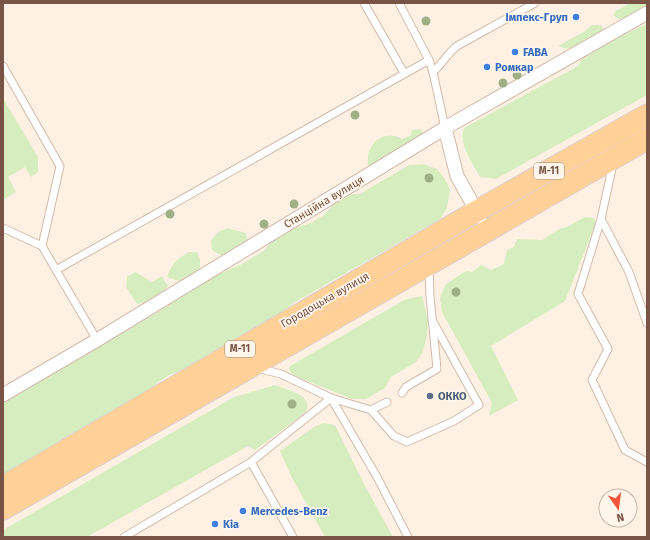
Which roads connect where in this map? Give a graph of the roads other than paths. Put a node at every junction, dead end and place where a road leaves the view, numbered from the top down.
1 (364, 3) edge
2 (399, 3) edge
3 (535, 3) edge
4 (647, 13) edge
5 (429, 60) junction
6 (3, 66) edge
7 (433, 72) junction
8 (404, 73) junction
9 (647, 115) edge
10 (446, 128) junction
11 (647, 139) edge
12 (615, 158) junction
13 (477, 211) junction
14 (600, 219) junction
15 (3, 228) edge
16 (489, 230) junction
17 (42, 246) junction
18 (429, 264) junction
19 (56, 270) junction
20 (432, 320) junction
21 (647, 323) edge
22 (97, 340) junction
23 (251, 367) junction
24 (402, 393) dead end
25 (3, 395) edge
26 (331, 398) junction
27 (386, 402) dead end
28 (371, 410) junction
29 (251, 462) junction
30 (647, 462) edge
31 (3, 487) edge
32 (3, 509) edge
33 (124, 537) edge
34 (293, 537) edge
35 (408, 537) edge

1 - 8 lane
2 - 5 lane
3 - 7 lane
4 - 10 street, Станційна вулиця
5 - 7 lane
5 - 8 lane
6 - 17 lane
7 - 10 lane
8 - 19 lane
9 - 13 main road, Городоцька вулиця / М-11
10 - 13 street
10 - 22 street, Станційна вулиця
11 - 12 main road, Городоцька вулиця / М-11
12 - 14 lane
12 - 16 main road, Городоцька вулиця / М-11
13 - 16 street
13 - 31 main road, Городоцька вулиця / М-11
14 - 21 lane
14 - 30 lane
15 - 17 lane
16 - 18 main road, Городоцька вулиця / М-11
17 - 19 lane
18 - 20 lane
18 - 23 main road, Городоцька вулиця / М-11
19 - 22 lane
20 - 24 lane
20 - 28 lane
22 - 25 street, Станційна вулиця
23 - 26 lane
23 - 32 main road, Городоцька вулиця / М-11
26 - 28 lane
26 - 29 lane
26 - 35 lane
27 - 28 lane
29 - 33 lane
29 - 34 lane

